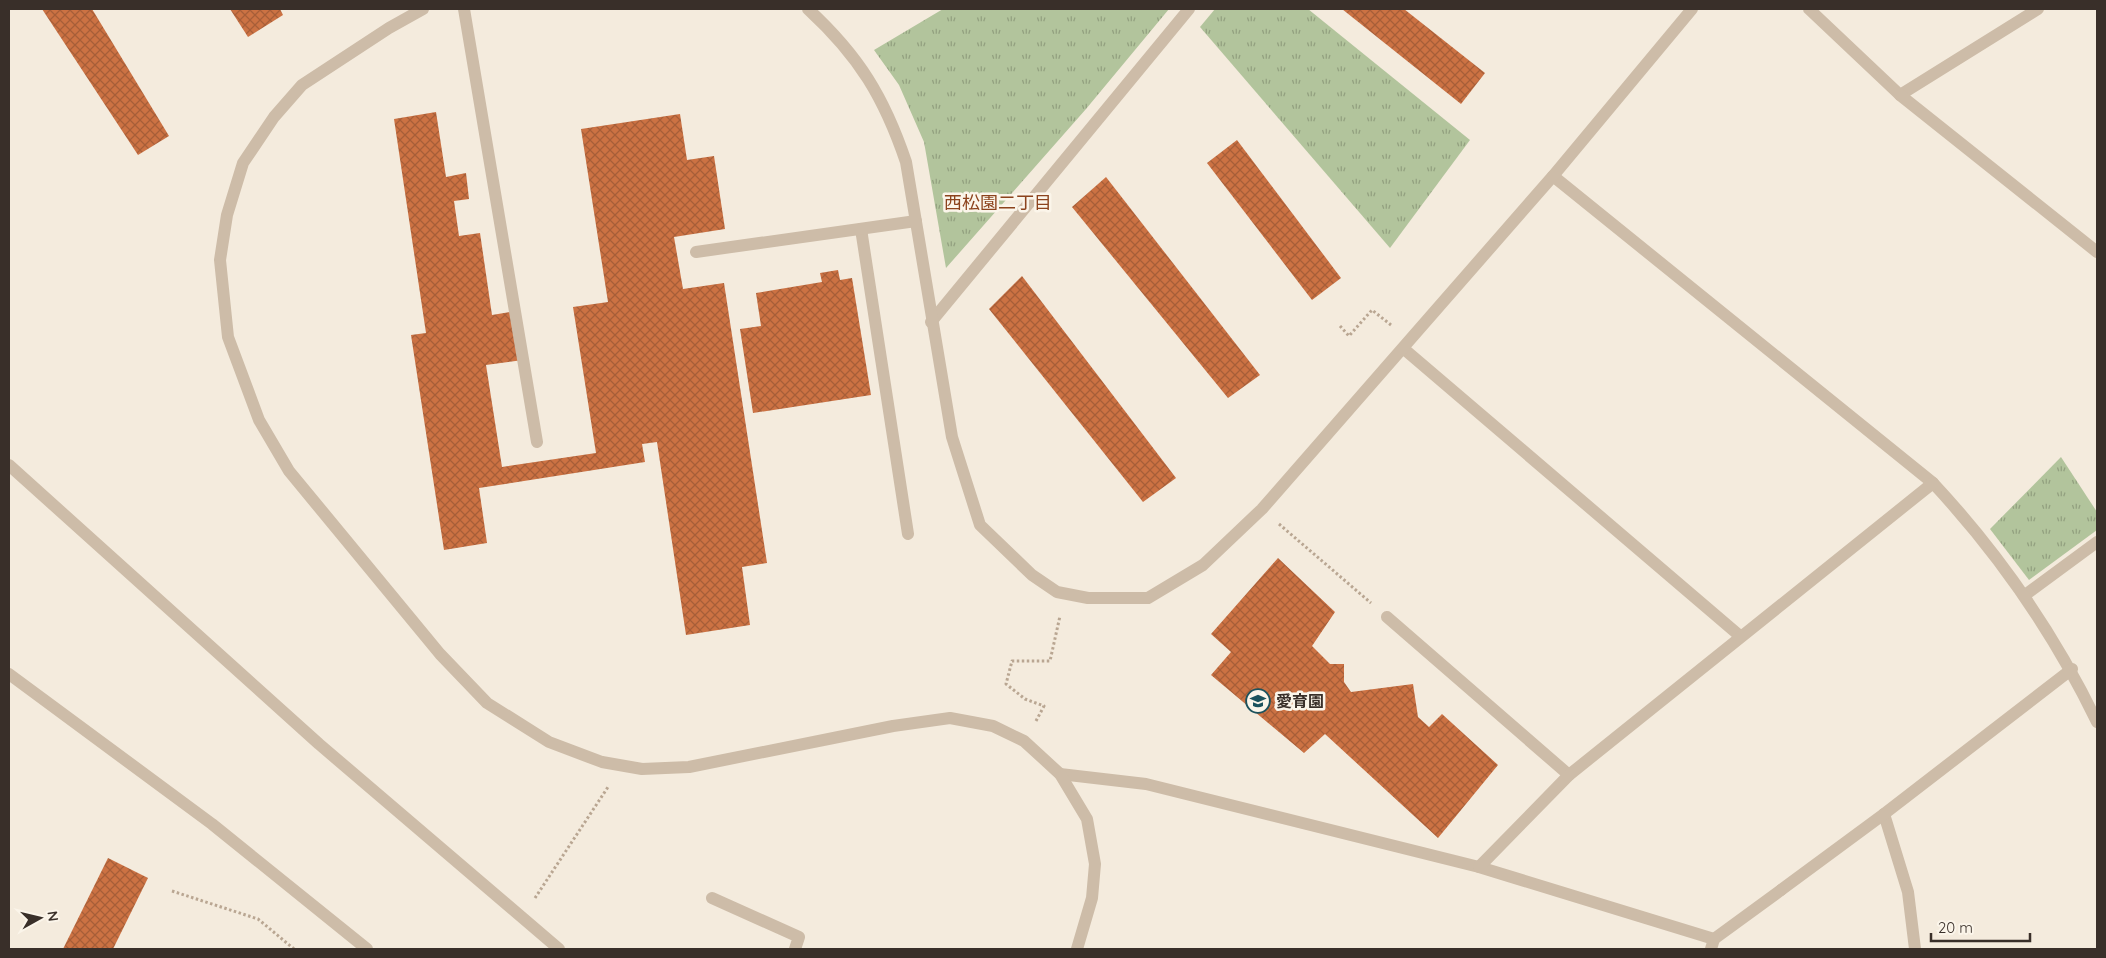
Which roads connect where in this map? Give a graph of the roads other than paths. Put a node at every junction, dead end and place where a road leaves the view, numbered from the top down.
1 (422, 9) edge
2 (464, 9) edge
3 (808, 9) edge
4 (1189, 9) edge
5 (1692, 9) edge
6 (1809, 9) edge
7 (2038, 9) edge
8 (1900, 95) junction
9 (1553, 176) junction
10 (916, 221) junction
11 (861, 228) junction
12 (696, 252) dead end
13 (2097, 252) edge
14 (931, 322) junction
15 (1408, 345) junction
16 (537, 442) dead end
17 (9, 466) edge
18 (1933, 483) junction
19 (908, 534) dead end
20 (2097, 542) edge
21 (2025, 596) junction
22 (1387, 617) road end
23 (1740, 636) junction
24 (2072, 670) junction
25 (9, 674) edge
26 (2097, 722) edge
27 (1060, 774) junction
28 (1569, 775) junction
29 (1884, 814) junction
30 (1479, 867) junction
31 (712, 898) dead end
32 (1712, 944) edge
33 (367, 949) edge
34 (559, 949) edge
35 (795, 949) edge
36 (1077, 949) edge
37 (1915, 949) edge

1 - 27 street
2 - 16 street
3 - 10 street
4 - 14 street
5 - 9 street
6 - 8 street
7 - 8 street
8 - 13 street
9 - 15 street
9 - 18 street
10 - 11 street
10 - 14 street
11 - 12 street
11 - 19 street
14 - 15 street
15 - 23 street
17 - 34 street
18 - 21 street
18 - 23 street
20 - 21 street
21 - 24 street
22 - 28 street
23 - 28 street
24 - 26 street
24 - 29 street
25 - 33 street
27 - 30 street
27 - 36 street
28 - 30 street
29 - 32 street
29 - 37 street
30 - 32 street
31 - 35 street

